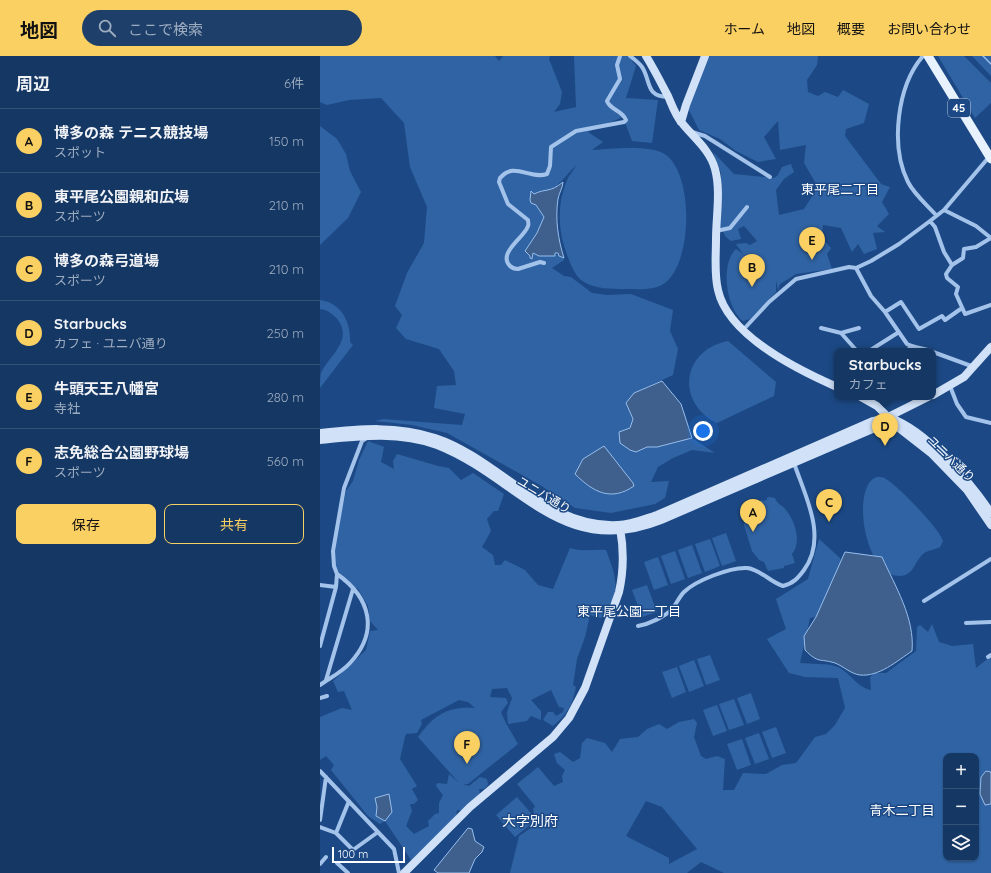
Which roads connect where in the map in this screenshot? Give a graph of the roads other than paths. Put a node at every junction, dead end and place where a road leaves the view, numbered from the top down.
1 (620, 56) edge
2 (630, 56) edge
3 (646, 56) edge
4 (705, 56) edge
5 (923, 56) edge
6 (928, 56) edge
7 (668, 97) junction
8 (681, 122) junction
9 (688, 130) junction
10 (990, 158) edge
11 (770, 177) dead end
12 (747, 207) dead end
13 (944, 210) junction
14 (936, 215) junction
15 (930, 221) junction
16 (716, 231) junction
17 (991, 238) edge
18 (544, 263) dead end
19 (952, 265) junction
20 (856, 268) junction
21 (991, 305) edge
22 (962, 308) junction
23 (885, 312) junction
24 (821, 328) dead end
25 (859, 328) dead end
26 (742, 330) junction
27 (899, 332) junction
28 (841, 333) junction
29 (912, 347) joint
30 (991, 347) edge
31 (855, 348) edge
32 (874, 348) edge
33 (924, 348) edge
34 (936, 353) edge
35 (974, 368) junction
36 (834, 386) edge
37 (950, 386) junction
38 (936, 393) edge
39 (866, 400) edge
40 (922, 400) edge
41 (888, 417) junction
42 (991, 423) edge
43 (370, 432) junction
44 (320, 433) edge
45 (320, 440) edge
46 (794, 463) junction
47 (991, 513) edge
48 (991, 525) edge
49 (620, 528) junction
50 (991, 559) edge
51 (337, 574) junction
52 (320, 585) edge
53 (336, 587) junction
54 (353, 589) junction
55 (924, 601) dead end
56 (966, 622) dead end
57 (991, 622) edge
58 (638, 626) dead end
59 (320, 646) edge
60 (326, 680) junction
61 (320, 685) edge
62 (326, 696) dead end
63 (320, 698) edge
64 (320, 771) edge
65 (326, 777) junction
66 (349, 802) junction
67 (320, 820) edge
68 (320, 827) edge
69 (378, 832) junction
70 (336, 833) junction
71 (326, 857) dead end
72 (337, 863) dead end
73 (320, 864) edge
74 (345, 872) edge
75 (399, 873) edge
76 (404, 873) edge

1 - 18 street
2 - 7 street
3 - 7 street
4 - 8 street
5 - 14 street
6 - 10 main road, 45
7 - 8 street
8 - 9 street
9 - 11 street
9 - 16 street
10 - 13 street
12 - 16 street
13 - 14 street
13 - 17 street
14 - 15 street
15 - 19 street
15 - 20 street
16 - 26 street
17 - 19 street
19 - 22 street
20 - 23 street
20 - 26 street
21 - 22 street
22 - 23 street
23 - 27 street
24 - 28 street
25 - 28 street
26 - 36 street
27 - 29 street
27 - 32 street
28 - 31 street
29 - 33 street
30 - 35 street
34 - 35 street
35 - 37 street
37 - 38 street
37 - 42 street
39 - 41 street
40 - 41 street
41 - 46 street, ユニバ通り
41 - 47 street, ユニバ通り
41 - 48 street, ユニバ通り
41 - 49 street, ユニバ通り
43 - 44 street, ユニバ通り
43 - 45 street, ユニバ通り
43 - 49 street, ユニバ通り
43 - 51 street
46 - 49 street, ユニバ通り
46 - 58 street
49 - 76 street
50 - 55 street
51 - 53 street
51 - 54 street
52 - 53 street
53 - 59 street
54 - 60 street
54 - 60 street
56 - 57 street
60 - 61 street
62 - 63 street
64 - 65 street
65 - 66 street
65 - 67 street
66 - 69 street
66 - 70 street
68 - 70 street
69 - 70 street
69 - 75 street
71 - 73 street
72 - 74 street

